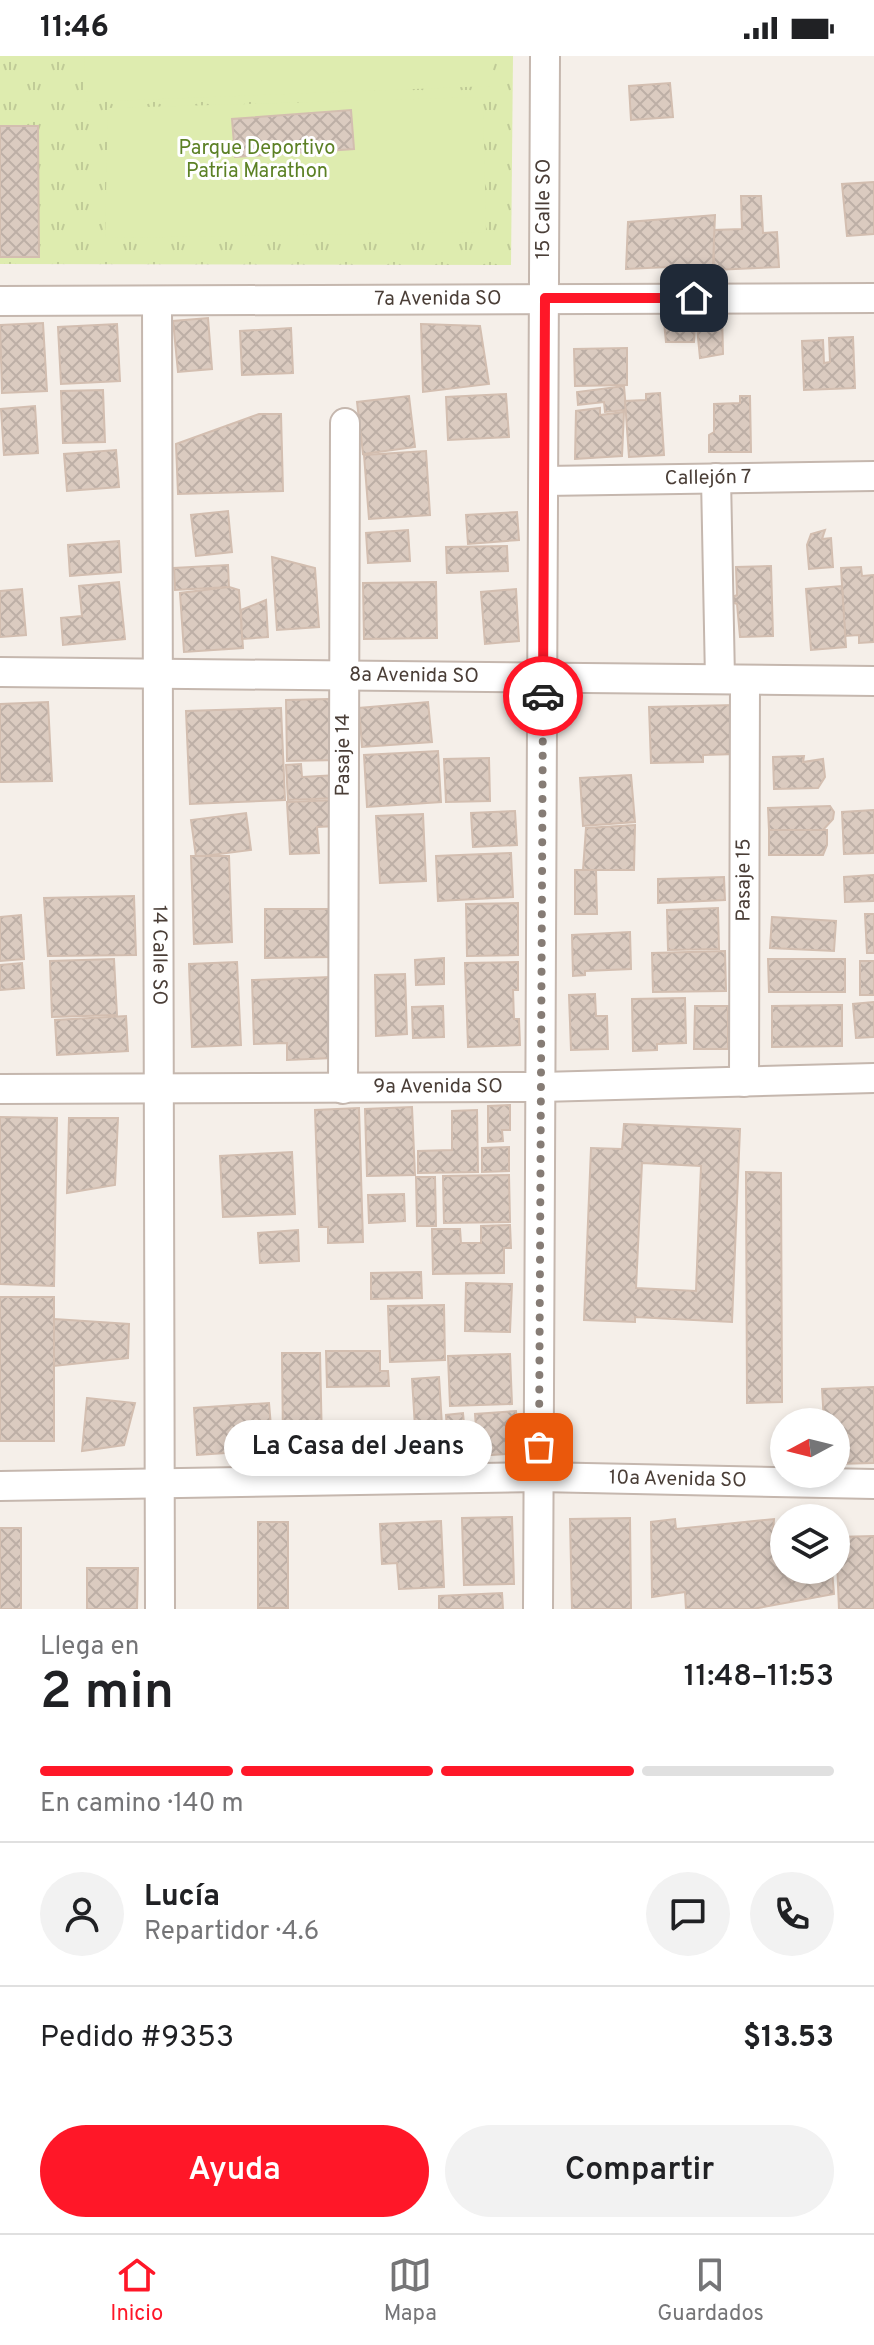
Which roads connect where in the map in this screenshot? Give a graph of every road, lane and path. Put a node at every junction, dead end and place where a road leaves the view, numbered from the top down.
1 (545, 56) edge
2 (545, 298) junction
3 (874, 298) edge
4 (0, 301) edge
5 (157, 301) junction
6 (345, 423) dead end
7 (874, 476) edge
8 (716, 478) junction
9 (544, 481) junction
10 (0, 672) edge
11 (158, 674) junction
12 (345, 675) junction
13 (543, 678) junction
14 (732, 680) junction
15 (874, 681) edge
16 (874, 1078) edge
17 (744, 1082) junction
18 (541, 1087) junction
19 (0, 1089) edge
20 (343, 1089) junction
21 (159, 1090) junction
22 (539, 1477) junction
23 (160, 1483) junction
24 (874, 1484) edge
25 (0, 1486) edge
26 (160, 1609) edge
27 (538, 1609) edge

1 - 2 street, 15 Calle SO
2 - 3 street, 7a Avenida SO
2 - 5 street, 7a Avenida SO
2 - 9 street, 15 Calle SO
4 - 5 street, 7a Avenida SO
5 - 11 street, 14 Calle SO
6 - 12 street, Pasaje 14
7 - 8 street, Callejón 7
8 - 9 street, Callejón 7
8 - 14 street, Pasaje 15
9 - 13 street, 15 Calle SO
10 - 11 street, 8a Avenida SO
11 - 12 street, 8a Avenida SO
11 - 21 street, 14 Calle SO
12 - 13 street, 8a Avenida SO
12 - 20 street, Pasaje 14
13 - 14 street, 8a Avenida SO
13 - 18 street, 15 Calle SO
14 - 15 street, 8a Avenida SO
14 - 17 street, Pasaje 15
16 - 17 street, 9a Avenida SO
17 - 18 street, 9a Avenida SO
18 - 20 street, 9a Avenida SO
18 - 22 street, 15 Calle SO
19 - 21 street, 9a Avenida SO
20 - 21 street, 9a Avenida SO
21 - 23 street, 14 Calle SO
22 - 23 street, 10a Avenida SO
22 - 24 street, 10a Avenida SO
22 - 27 street, 15 Calle SO
23 - 25 street, 10a Avenida SO
23 - 26 street, 14 Calle SO

